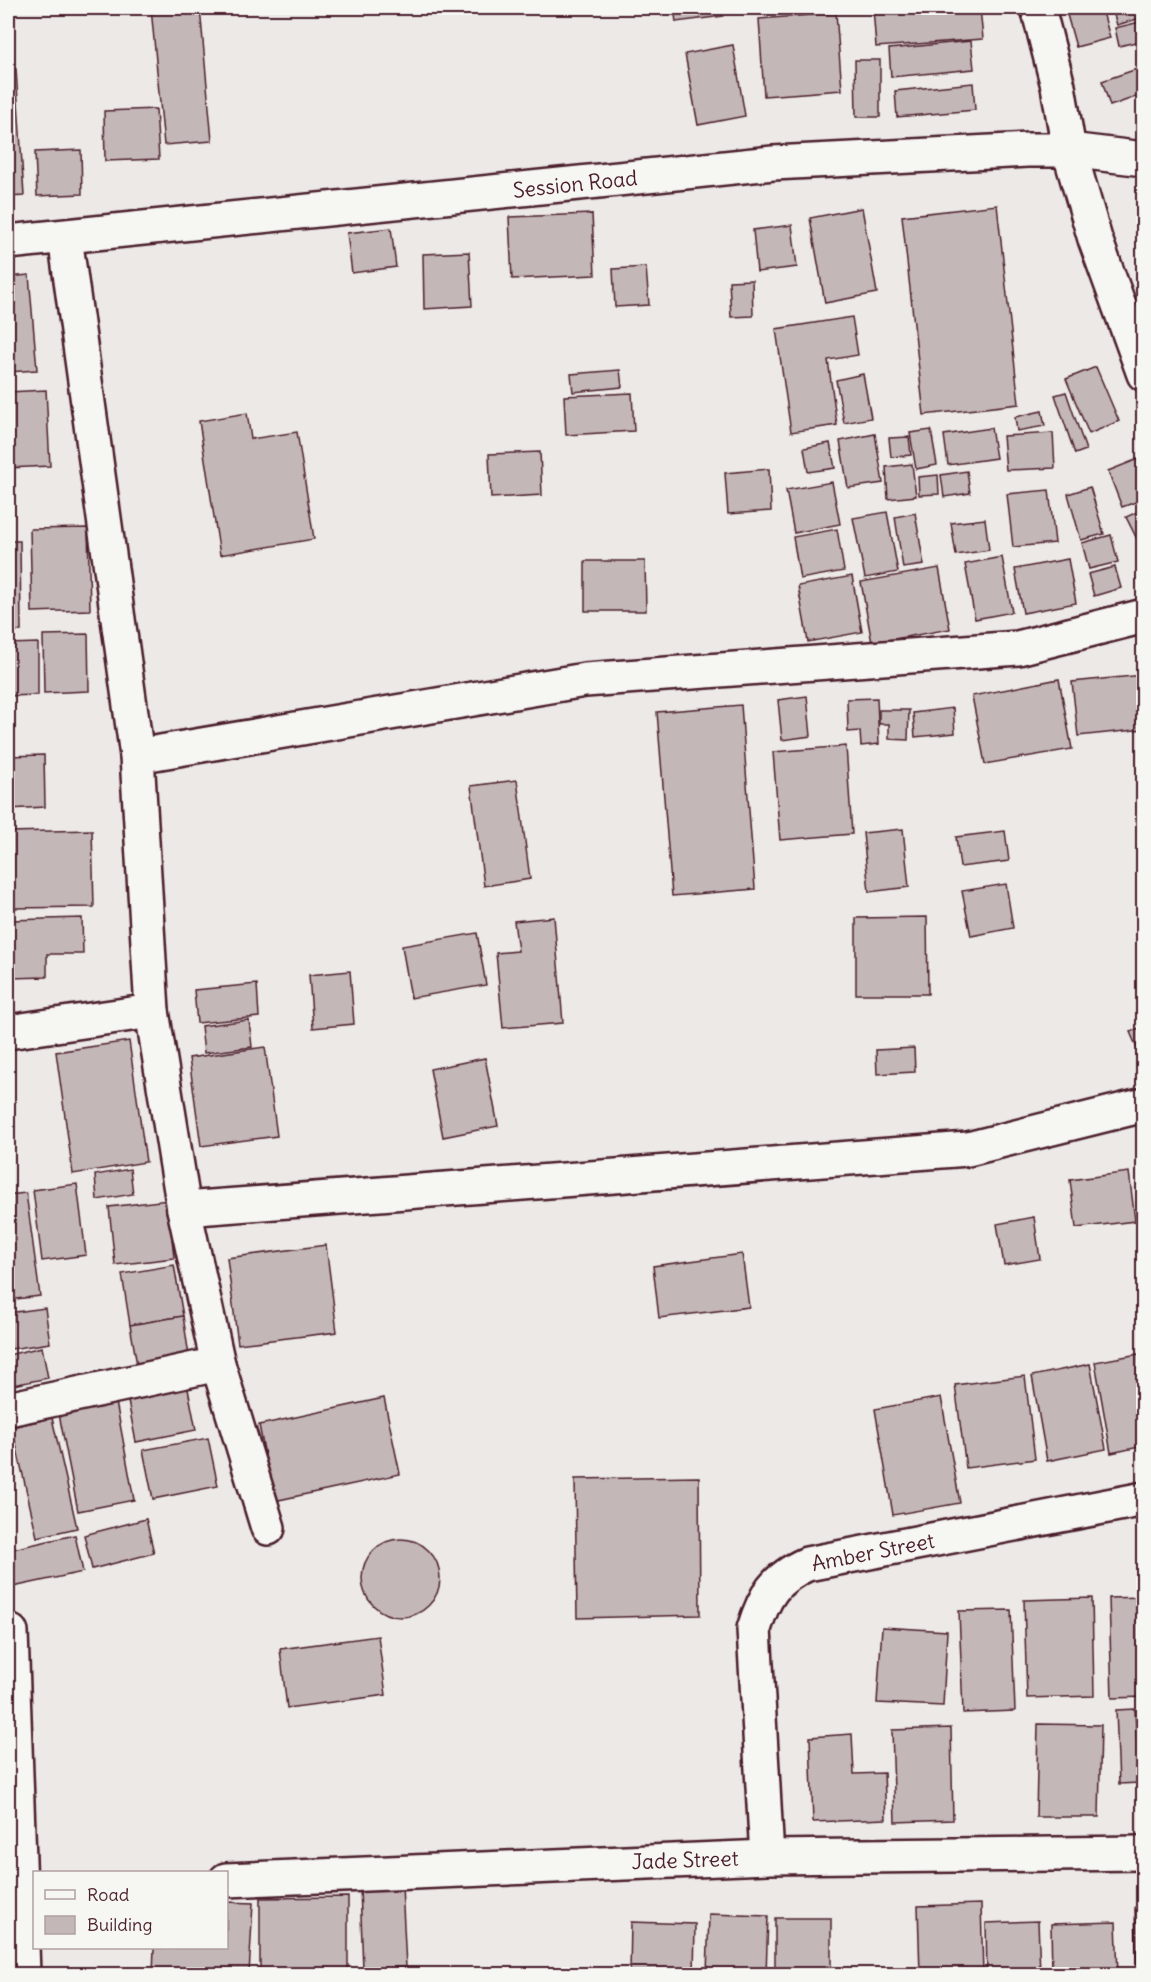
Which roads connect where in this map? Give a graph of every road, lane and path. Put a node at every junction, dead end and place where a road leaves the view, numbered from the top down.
1 (1038, 8) edge
2 (1069, 150) junction
3 (1143, 159) edge
4 (65, 237) junction
5 (8, 242) edge
6 (1143, 374) edge
7 (1143, 616) edge
8 (137, 756) junction
9 (152, 1011) junction
10 (8, 1032) edge
11 (1143, 1105) edge
12 (184, 1209) junction
13 (218, 1364) junction
14 (8, 1409) edge
15 (1143, 1499) edge
16 (268, 1528) dead end
17 (11, 1632) dead end
18 (1143, 1853) edge
19 (767, 1857) junction
20 (228, 1880) edge
21 (21, 1888) edge
22 (23, 1974) edge

1 - 2 street
2 - 3 street, Session Road
2 - 4 street, Session Road
2 - 6 street
4 - 5 street, Session Road
4 - 8 street
7 - 8 street
8 - 9 street
9 - 10 street
9 - 12 street
11 - 12 street
12 - 13 street
13 - 14 street
13 - 16 street
15 - 19 street, Amber Street
17 - 21 street
18 - 19 street, Jade Street
19 - 20 street, Jade Street
21 - 22 street

